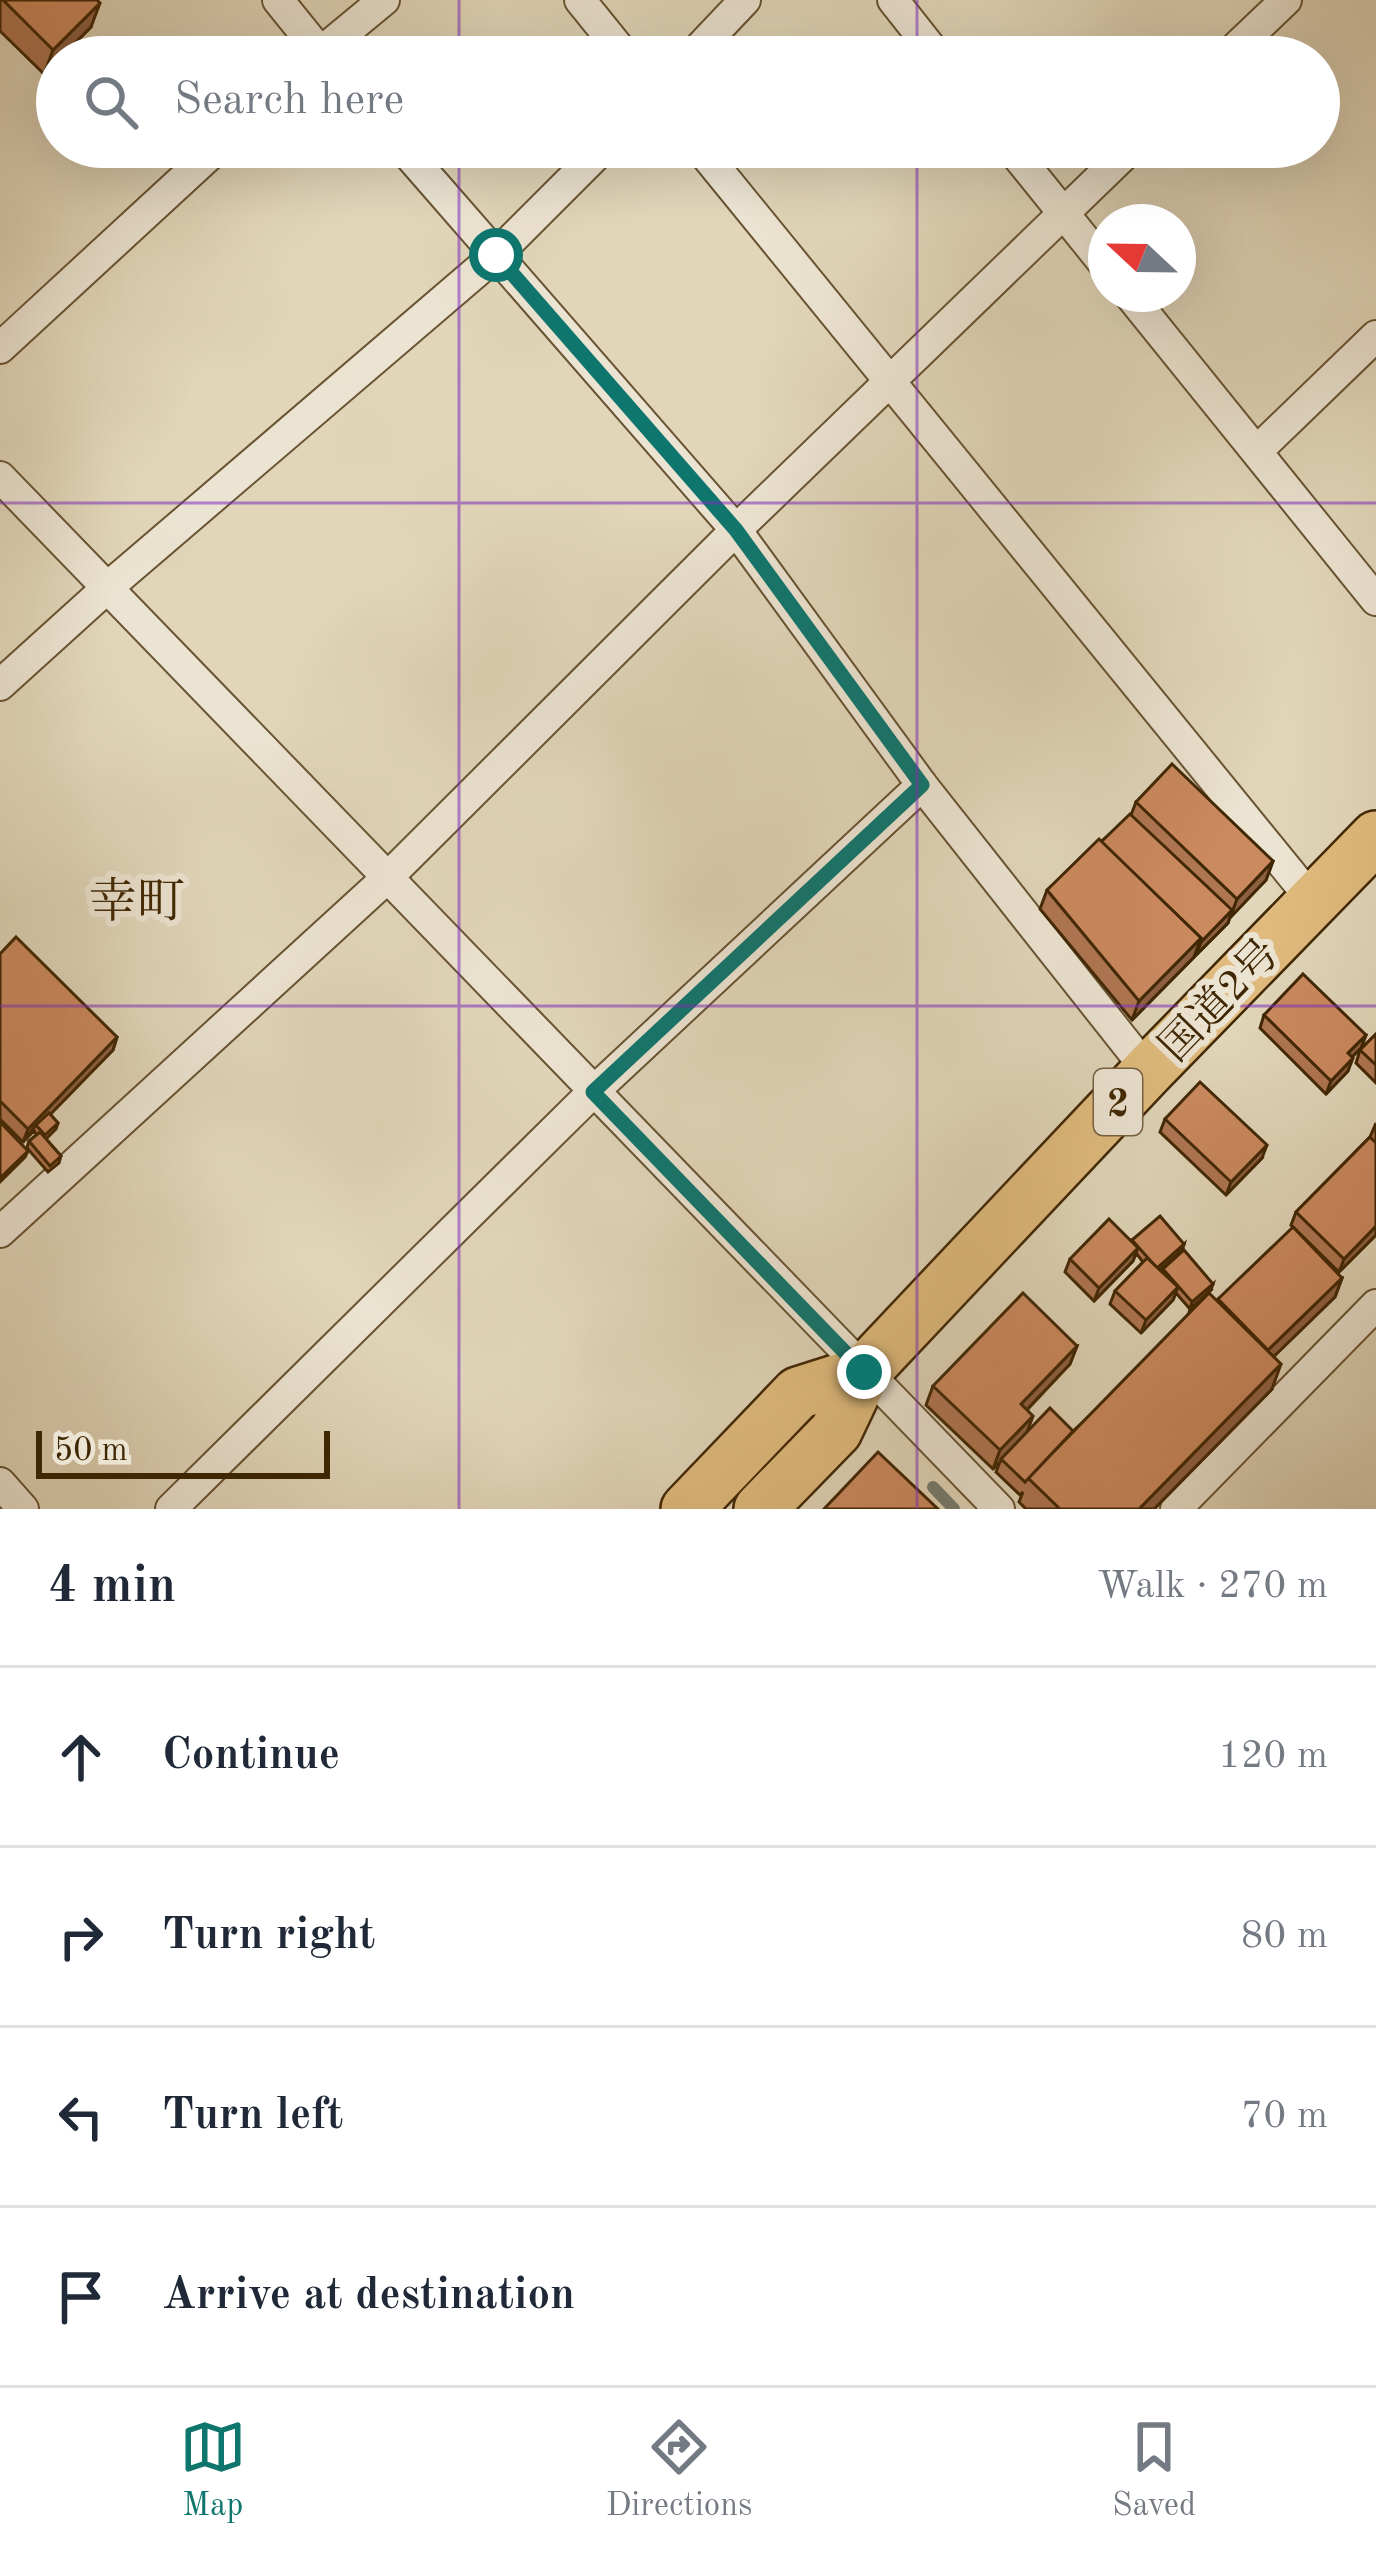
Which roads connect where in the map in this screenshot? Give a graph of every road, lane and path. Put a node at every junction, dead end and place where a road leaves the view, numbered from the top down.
1 (278, 0) edge
2 (384, 0) edge
3 (580, 0) edge
4 (745, 0) edge
5 (893, 0) edge
6 (1286, 0) edge
7 (305, 36) edge
8 (343, 36) edge
9 (609, 36) edge
10 (712, 36) edge
11 (921, 36) edge
12 (1248, 36) edge
13 (195, 168) edge
14 (420, 168) edge
15 (583, 168) edge
16 (716, 168) edge
17 (1027, 168) edge
18 (1110, 168) edge
19 (1063, 213) junction
20 (1088, 244) edge
21 (496, 255) junction
22 (1145, 312) edge
23 (1376, 336) edge
24 (0, 348) edge
25 (888, 381) junction
26 (1258, 450) junction
27 (0, 477) edge
28 (736, 530) junction
29 (107, 588) junction
30 (1376, 600) edge
31 (0, 685) edge
32 (922, 785) junction
33 (1376, 838) edge
34 (388, 877) junction
35 (1313, 901) junction
36 (1148, 1071) junction
37 (593, 1092) junction
38 (0, 1232) edge
39 (1376, 1305) edge
40 (864, 1372) junction
41 (0, 1483) edge
42 (23, 1509) edge
43 (170, 1509) edge
44 (686, 1509) edge
45 (760, 1509) edge
46 (999, 1509) edge
47 (1176, 1509) edge

1 - 7 street
2 - 8 street
3 - 9 street
4 - 10 street
5 - 11 street
6 - 12 street
13 - 24 street
14 - 21 street
15 - 21 street
16 - 25 street
17 - 19 street
18 - 19 street
19 - 20 street
19 - 25 street
21 - 28 street
21 - 29 street
22 - 26 street
23 - 26 street
25 - 28 street
25 - 35 street
26 - 30 street
27 - 29 street
28 - 32 street
28 - 34 street
29 - 31 street
29 - 34 street
32 - 36 street
32 - 37 street
33 - 35 highway, 国道2号 / 2
34 - 37 street
34 - 38 street
35 - 36 highway, 国道2号 / 2
36 - 40 highway, 国道2号 / 2
37 - 40 street
37 - 43 street
39 - 47 street
40 - 44 highway, 国道2号 / 2
40 - 45 highway, 国道2号 / 2
40 - 46 street
41 - 42 street

